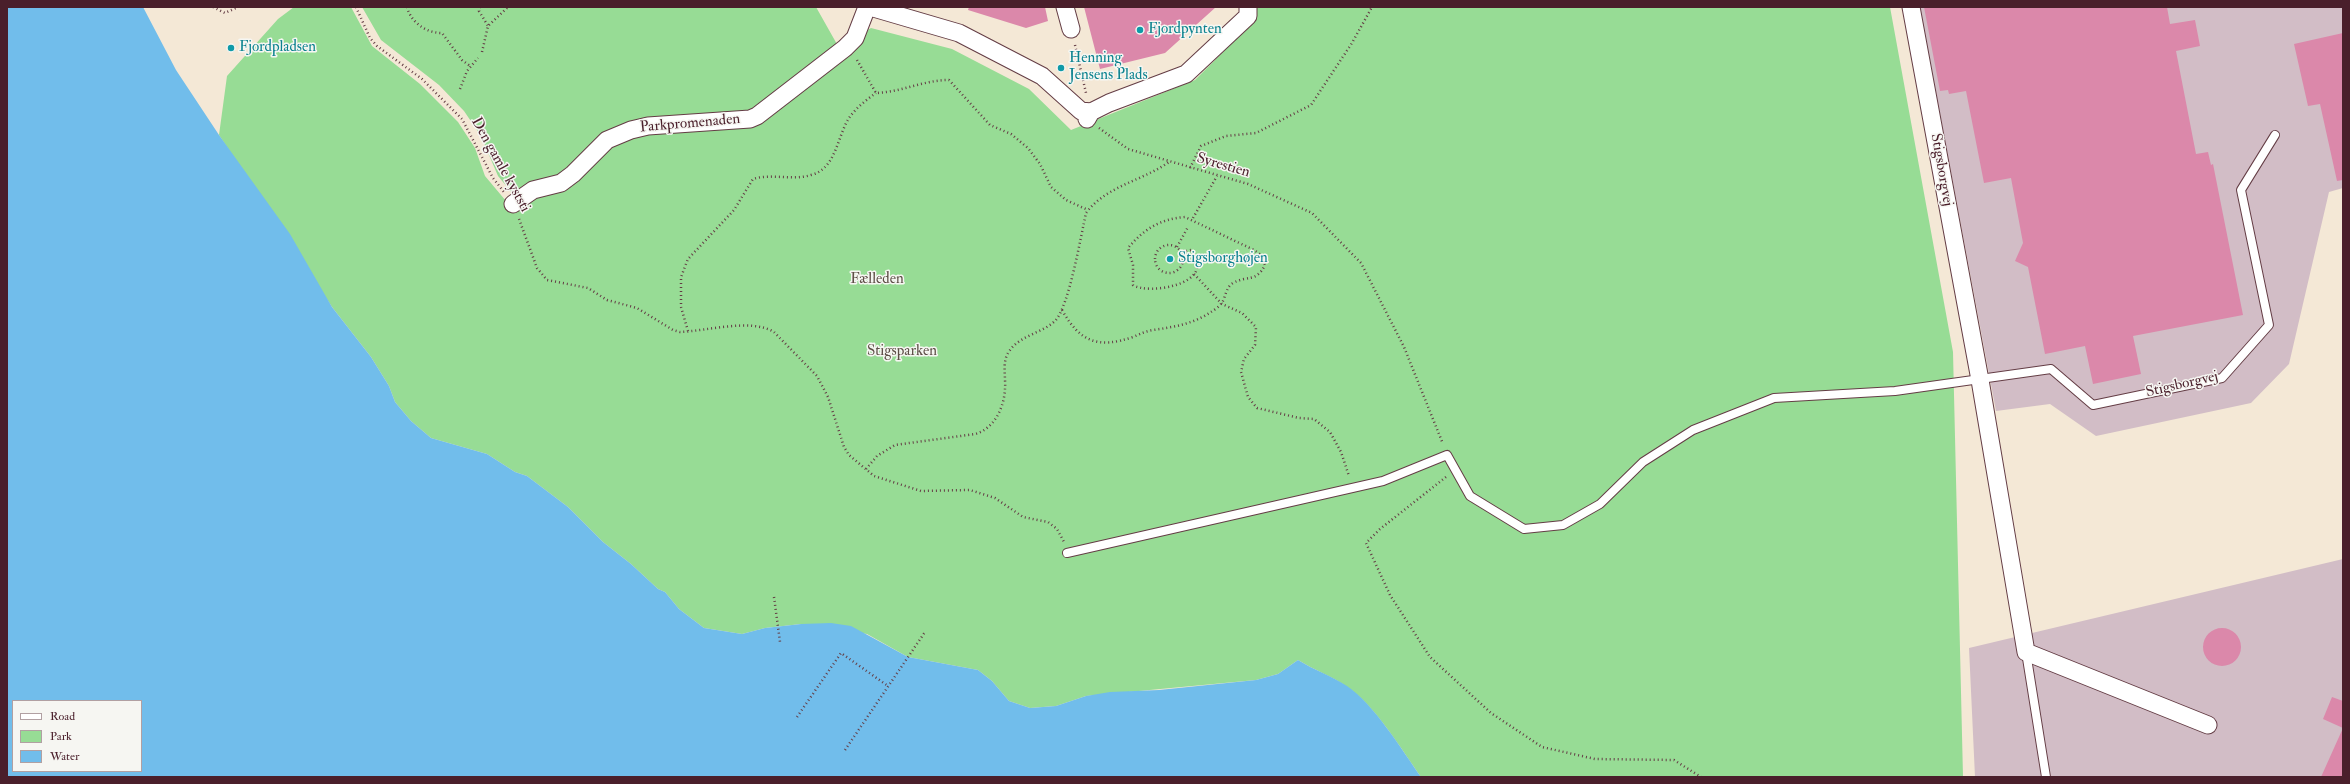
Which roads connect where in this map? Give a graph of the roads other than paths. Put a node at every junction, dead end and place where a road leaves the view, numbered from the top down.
1 (869, 7) edge
2 (1065, 7) edge
3 (1248, 7) edge
4 (1911, 7) edge
5 (1070, 29) road end
6 (2275, 135) dead end
7 (513, 204) road end
8 (1980, 380) junction
9 (1067, 553) road end
10 (2026, 652) junction
11 (2208, 725) dead end
12 (2046, 777) edge

1 - 3 street, Parkpromenaden
1 - 7 street, Parkpromenaden
2 - 5 street
4 - 8 street, Stigsborgvej
6 - 8 lane, Stigsborgvej
8 - 9 lane
8 - 10 street, Stigsborgvej
10 - 11 street
10 - 12 lane

